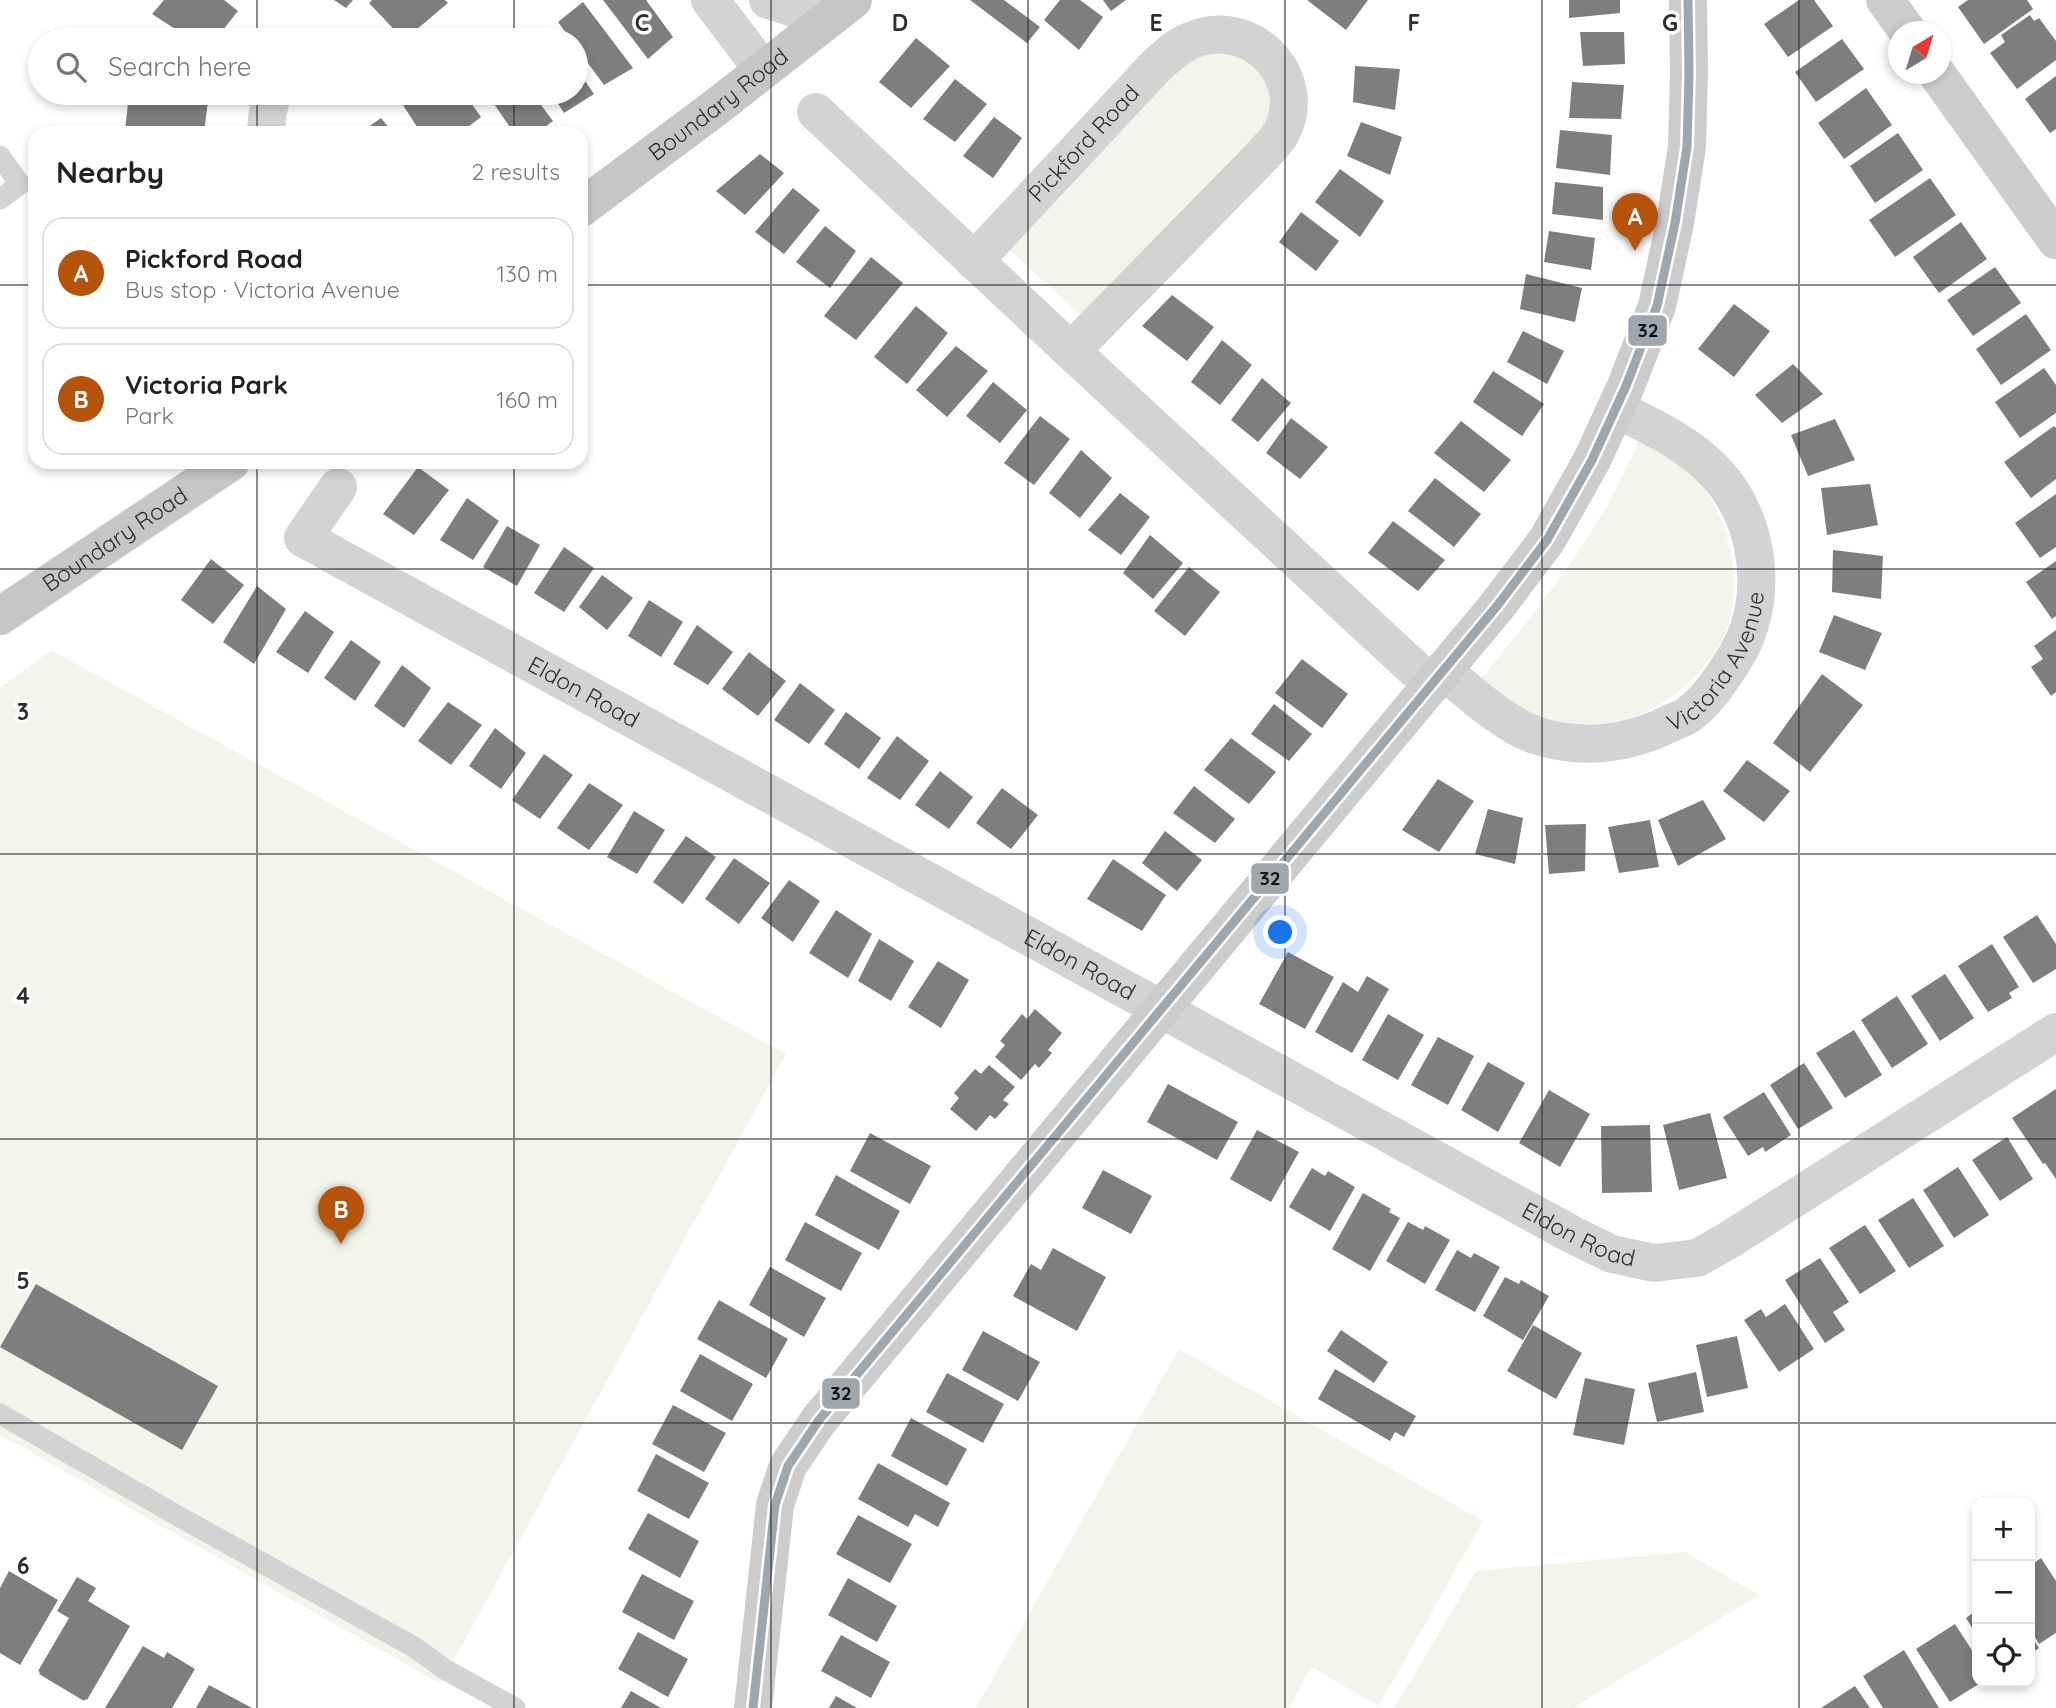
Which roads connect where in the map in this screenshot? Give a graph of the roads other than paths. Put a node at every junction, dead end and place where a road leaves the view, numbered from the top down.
1 (768, 0) edge
2 (1688, 0) edge
3 (1885, 0) edge
4 (717, 9) edge
5 (840, 10) edge
6 (1900, 21) edge
7 (764, 70) junction
8 (1944, 84) edge
9 (269, 105) edge
10 (816, 112) dead end
11 (266, 126) edge
12 (0, 156) edge
13 (0, 199) edge
14 (588, 203) edge
15 (2056, 240) edge
16 (974, 261) junction
17 (1071, 351) junction
18 (1616, 409) junction
19 (220, 469) edge
20 (338, 487) dead end
21 (0, 616) edge
22 (1438, 678) junction
23 (1162, 1010) junction
24 (2056, 1032) edge
25 (0, 1414) edge
26 (515, 1708) edge
27 (753, 1708) edge

1 - 5 street
2 - 18 street
3 - 6 street
4 - 7 street
5 - 7 main road, Boundary Road
7 - 14 main road, Boundary Road
8 - 15 street
9 - 11 street
10 - 16 street
12 - 13 lane
16 - 17 street
16 - 17 street, Pickford Road
17 - 22 street
18 - 22 street
18 - 22 street, Victoria Avenue
19 - 21 main road, Boundary Road
20 - 23 street, Eldon Road
22 - 23 street
23 - 24 street, Eldon Road
23 - 27 street
25 - 26 lane

